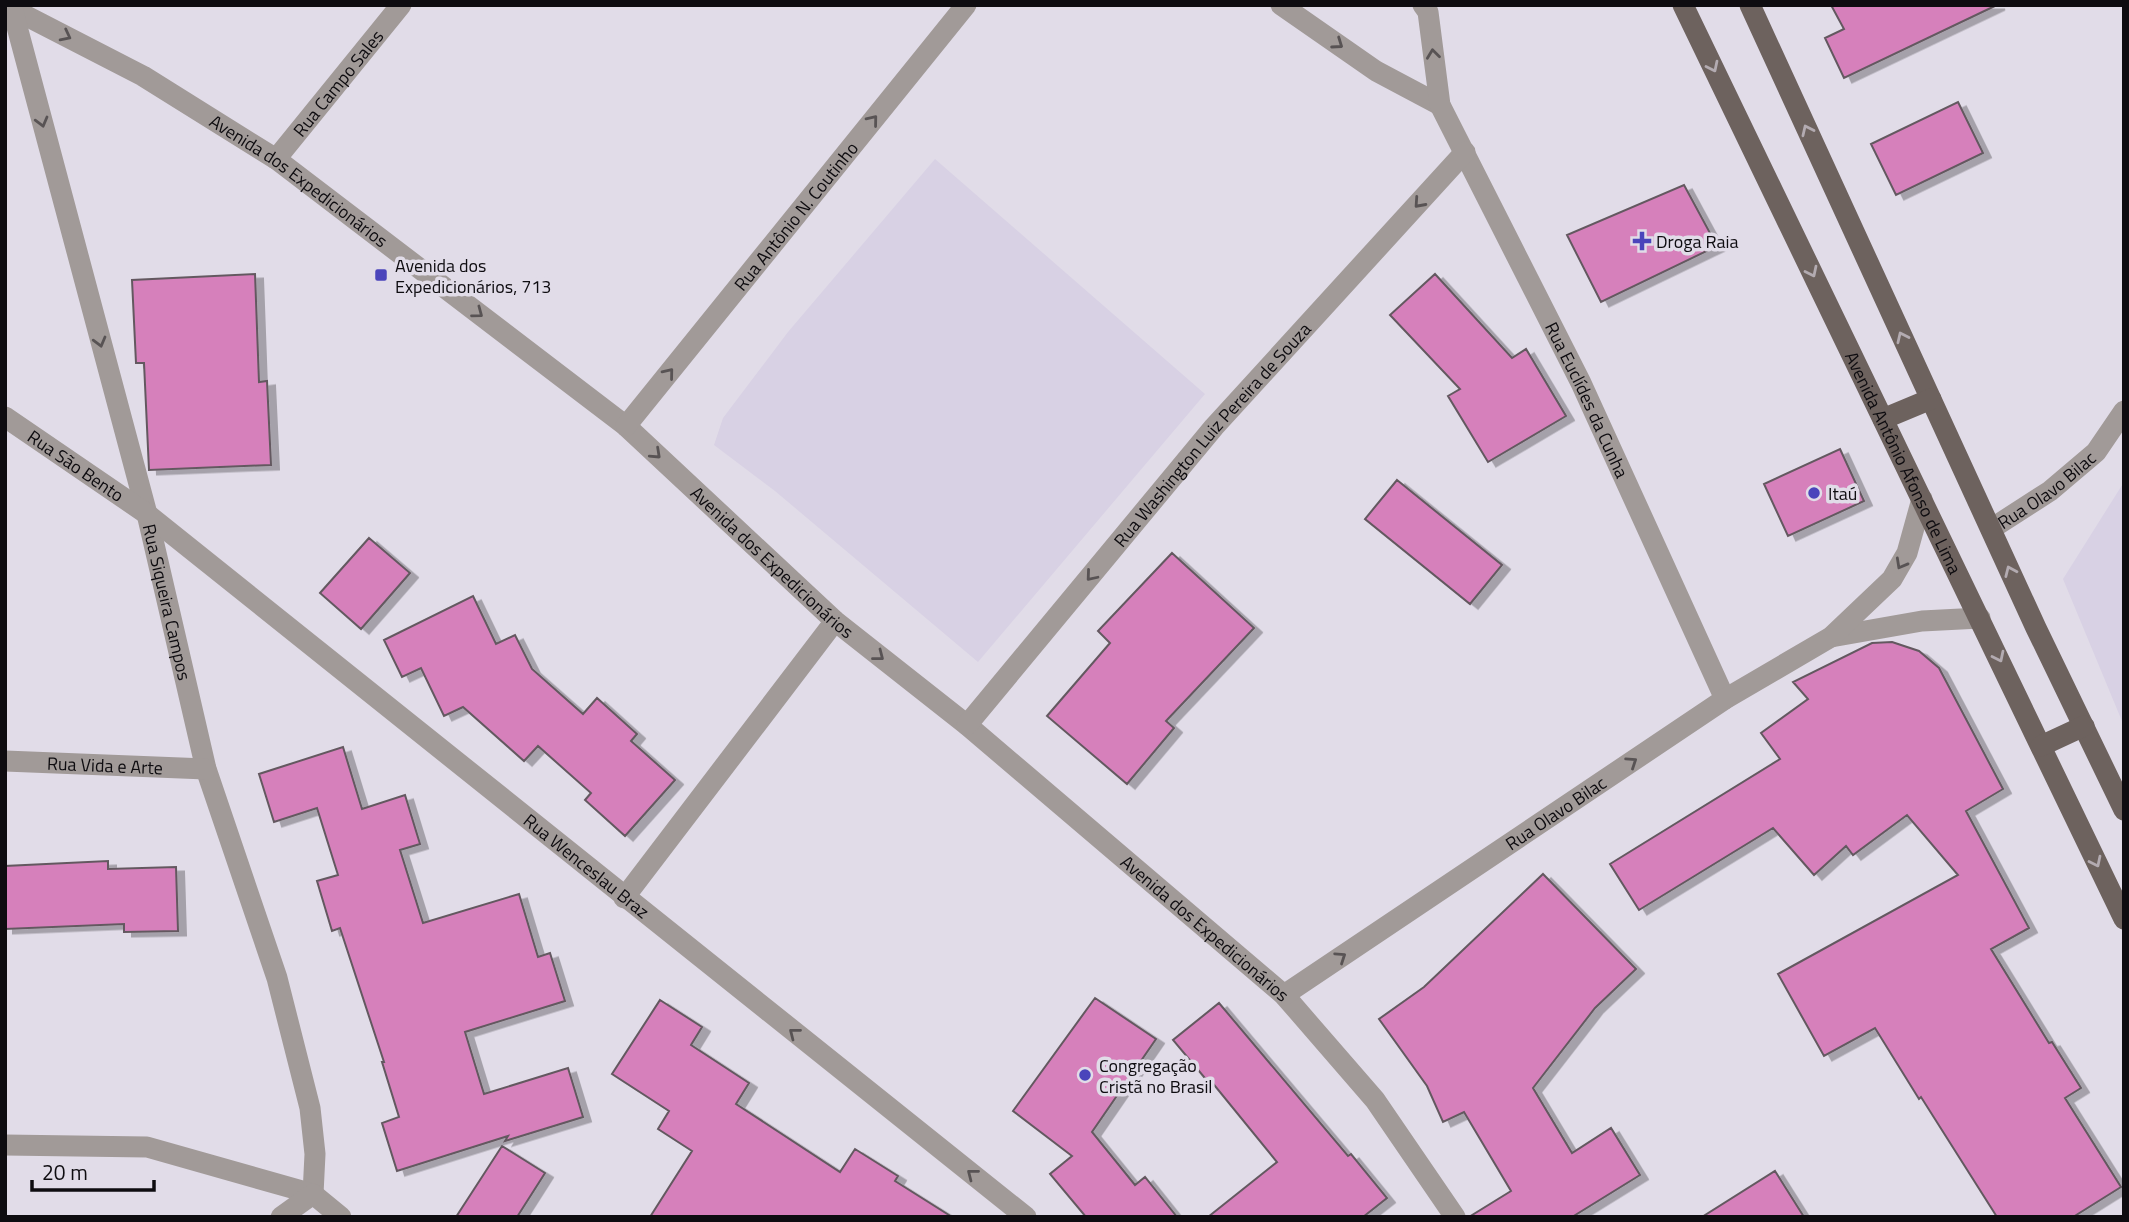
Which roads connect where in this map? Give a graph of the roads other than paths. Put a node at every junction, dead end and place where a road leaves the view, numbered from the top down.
1 (401, 5) edge
2 (966, 5) edge
3 (1281, 5) edge
4 (1423, 5) edge
5 (1683, 5) edge
6 (1749, 5) edge
7 (8, 7) edge
8 (1440, 105) junction
9 (1465, 152) junction
10 (276, 159) junction
11 (1931, 398) junction
12 (2124, 411) edge
13 (5, 417) edge
14 (1883, 419) junction
15 (626, 426) junction
16 (1922, 499) junction
17 (146, 514) junction
18 (1991, 530) junction
19 (1980, 618) junction
20 (835, 621) junction
21 (1830, 637) junction
22 (1725, 699) junction
23 (967, 725) junction
24 (2084, 726) junction
25 (2041, 746) junction
26 (5, 761) edge
27 (206, 769) junction
28 (2124, 810) edge
29 (624, 898) junction
30 (2124, 919) edge
31 (1284, 995) junction
32 (5, 1145) edge
33 (313, 1195) junction
34 (281, 1217) edge
35 (341, 1217) edge
36 (1026, 1217) edge
37 (1455, 1217) edge

1 - 10 street, Rua Campo Sales
15 -> 2 street, Rua Antônio N. Coutinho
3 -> 8 street
8 -> 4 street
5 -> 14 main road, Avenida Antônio Afonso de Lima
11 -> 6 main road
7 -> 10 street, Avenida dos Expedicionários
7 -> 17 street, Rua Siqueira Campos
8 - 9 street, Rua Euclídes da Cunha
9 - 22 street, Rua Euclídes da Cunha
9 -> 23 street, Rua Washington Luiz Pereira de Souza
10 -> 15 street, Avenida dos Expedicionários
11 - 14 main road
11 - 18 main road
12 - 18 street, Rua Olavo Bilac
13 - 17 street, Rua São Bento
14 - 16 main road, Avenida Antônio Afonso de Lima
15 -> 20 street, Avenida dos Expedicionários
16 - 19 main road, Avenida Antônio Afonso de Lima
16 -> 21 street, Rua Olavo Bilac
17 - 27 street, Rua Siqueira Campos
17 - 29 street, Rua Wenceslau Braz
24 -> 18 main road
19 - 21 street, Rua Olavo Bilac
19 -> 25 main road, Avenida Antônio Afonso de Lima
20 -> 23 street, Avenida dos Expedicionários
20 - 29 street
21 - 22 street, Rua Olavo Bilac
31 -> 22 street, Rua Olavo Bilac
23 - 31 street, Avenida dos Expedicionários
24 - 25 main road
24 - 28 main road
25 -> 30 main road, Avenida Antônio Afonso de Lima
26 - 27 street, Rua Vida e Arte
27 - 33 street, Rua Siqueira Campos
36 -> 29 street, Rua Wenceslau Braz
31 - 37 street, Avenida dos Expedicionários
32 - 33 street
33 - 34 street
33 - 35 street

